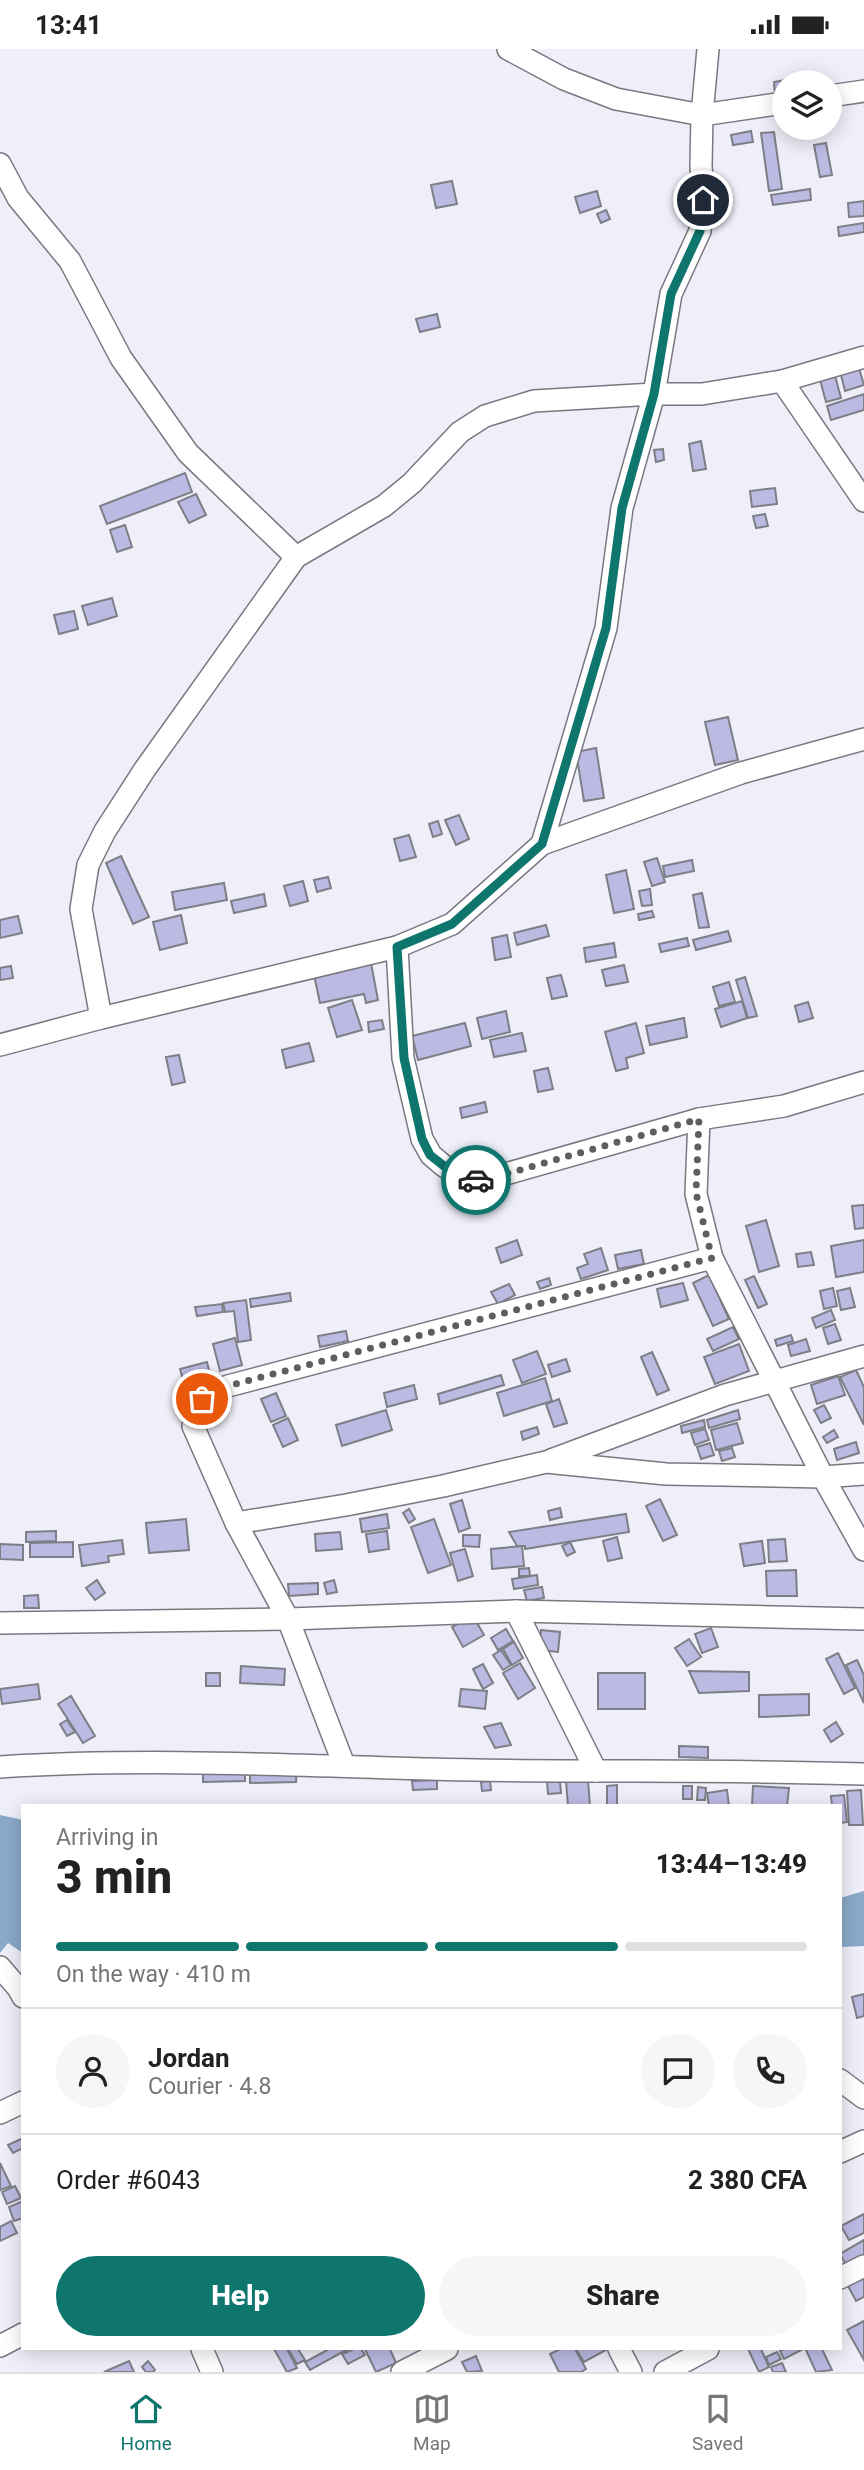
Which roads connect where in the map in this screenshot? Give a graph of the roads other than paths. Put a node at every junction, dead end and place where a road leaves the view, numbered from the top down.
1 (508, 49) edge
2 (708, 49) edge
3 (864, 91) edge
4 (842, 94) edge
5 (772, 105) edge
6 (702, 115) junction
7 (0, 164) edge
8 (864, 357) edge
9 (782, 381) junction
10 (654, 394) junction
11 (864, 501) edge
12 (296, 557) junction
13 (864, 739) edge
14 (542, 844) junction
15 (397, 947) junction
16 (101, 1018) junction
17 (0, 1045) edge
18 (864, 1082) edge
19 (699, 1119) junction
20 (712, 1258) junction
21 (864, 1356) edge
22 (775, 1381) junction
23 (546, 1462) junction
24 (864, 1473) edge
25 (823, 1477) junction
26 (236, 1523) junction
27 (864, 1550) edge
28 (516, 1611) junction
29 (288, 1619) junction
30 (864, 1619) edge
31 (0, 1623) edge
32 (344, 1765) junction
33 (0, 1767) edge
34 (596, 1771) junction
35 (864, 1775) edge
36 (0, 1967) edge
37 (21, 1993) edge
38 (842, 2082) edge
39 (864, 2098) edge
40 (21, 2103) edge
41 (0, 2113) edge
42 (864, 2141) edge
43 (842, 2151) edge
44 (864, 2266) edge
45 (842, 2277) edge
46 (21, 2335) edge
47 (0, 2346) edge
48 (202, 2350) edge
49 (445, 2350) edge
50 (620, 2350) edge
51 (706, 2350) edge
52 (212, 2372) edge
53 (402, 2372) edge
54 (631, 2372) edge
55 (665, 2372) edge

1 - 6 street
2 - 6 street
3 - 4 street
5 - 6 street
6 - 10 street
7 - 12 street
8 - 9 street
9 - 10 street
9 - 11 street
10 - 12 street
10 - 14 street
12 - 16 street
13 - 14 street
14 - 15 street
15 - 16 street
15 - 19 street
16 - 17 street
18 - 19 street
19 - 20 street
20 - 22 street
20 - 26 street
21 - 22 street
22 - 23 street
22 - 25 street
23 - 25 street
23 - 26 street
24 - 25 street
25 - 27 street
26 - 29 street
28 - 29 street
28 - 30 street
28 - 34 street
29 - 31 street
29 - 32 street
32 - 33 street
32 - 34 street
34 - 35 street
36 - 37 street
38 - 39 street
40 - 41 street
42 - 43 street
44 - 45 street
46 - 47 street
48 - 52 street
49 - 53 street
50 - 54 street
51 - 55 street

